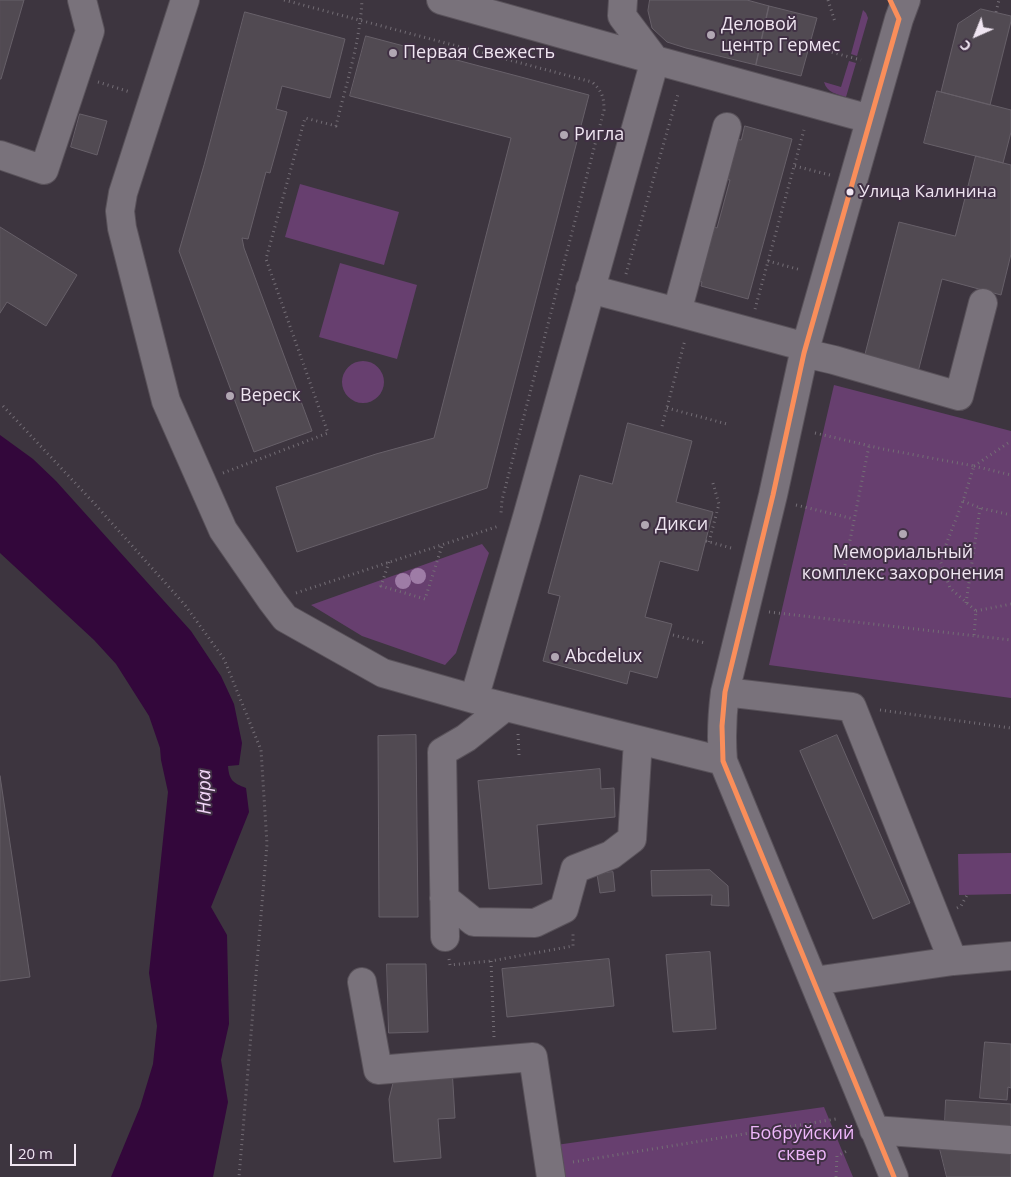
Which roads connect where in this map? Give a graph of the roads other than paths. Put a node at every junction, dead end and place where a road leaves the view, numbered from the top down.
1 (82, 0) edge
2 (185, 0) edge
3 (441, 0) edge
4 (623, 0) edge
5 (898, 6) edge
6 (655, 60) junction
7 (870, 120) junction
8 (727, 127) dead end
9 (0, 155) edge
10 (590, 289) junction
11 (983, 303) dead end
12 (677, 312) junction
13 (805, 350) junction
14 (725, 692) junction
15 (474, 699) junction
16 (505, 707) junction
17 (638, 740) junction
18 (723, 761) junction
19 (444, 898) junction
20 (445, 936) dead end
21 (1011, 956) edge
22 (952, 961) junction
23 (814, 981) junction
24 (362, 982) dead end
25 (874, 1130) junction
26 (1011, 1140) edge
27 (551, 1171) edge
28 (894, 1177) edge

1 - 9 street
2 - 15 street
3 - 6 street
4 - 6 street
5 - 7 street
6 - 7 street
6 - 10 street
7 - 13 street
8 - 12 street
10 - 12 street
10 - 15 street
11 - 13 street
12 - 13 street
13 - 14 street
14 - 18 street
14 - 22 street
15 - 16 street
16 - 17 street
16 - 19 street
17 - 18 street
17 - 19 street
18 - 23 street
19 - 20 street
21 - 22 street
22 - 23 street
23 - 25 street
24 - 27 street
25 - 26 street
25 - 28 street

